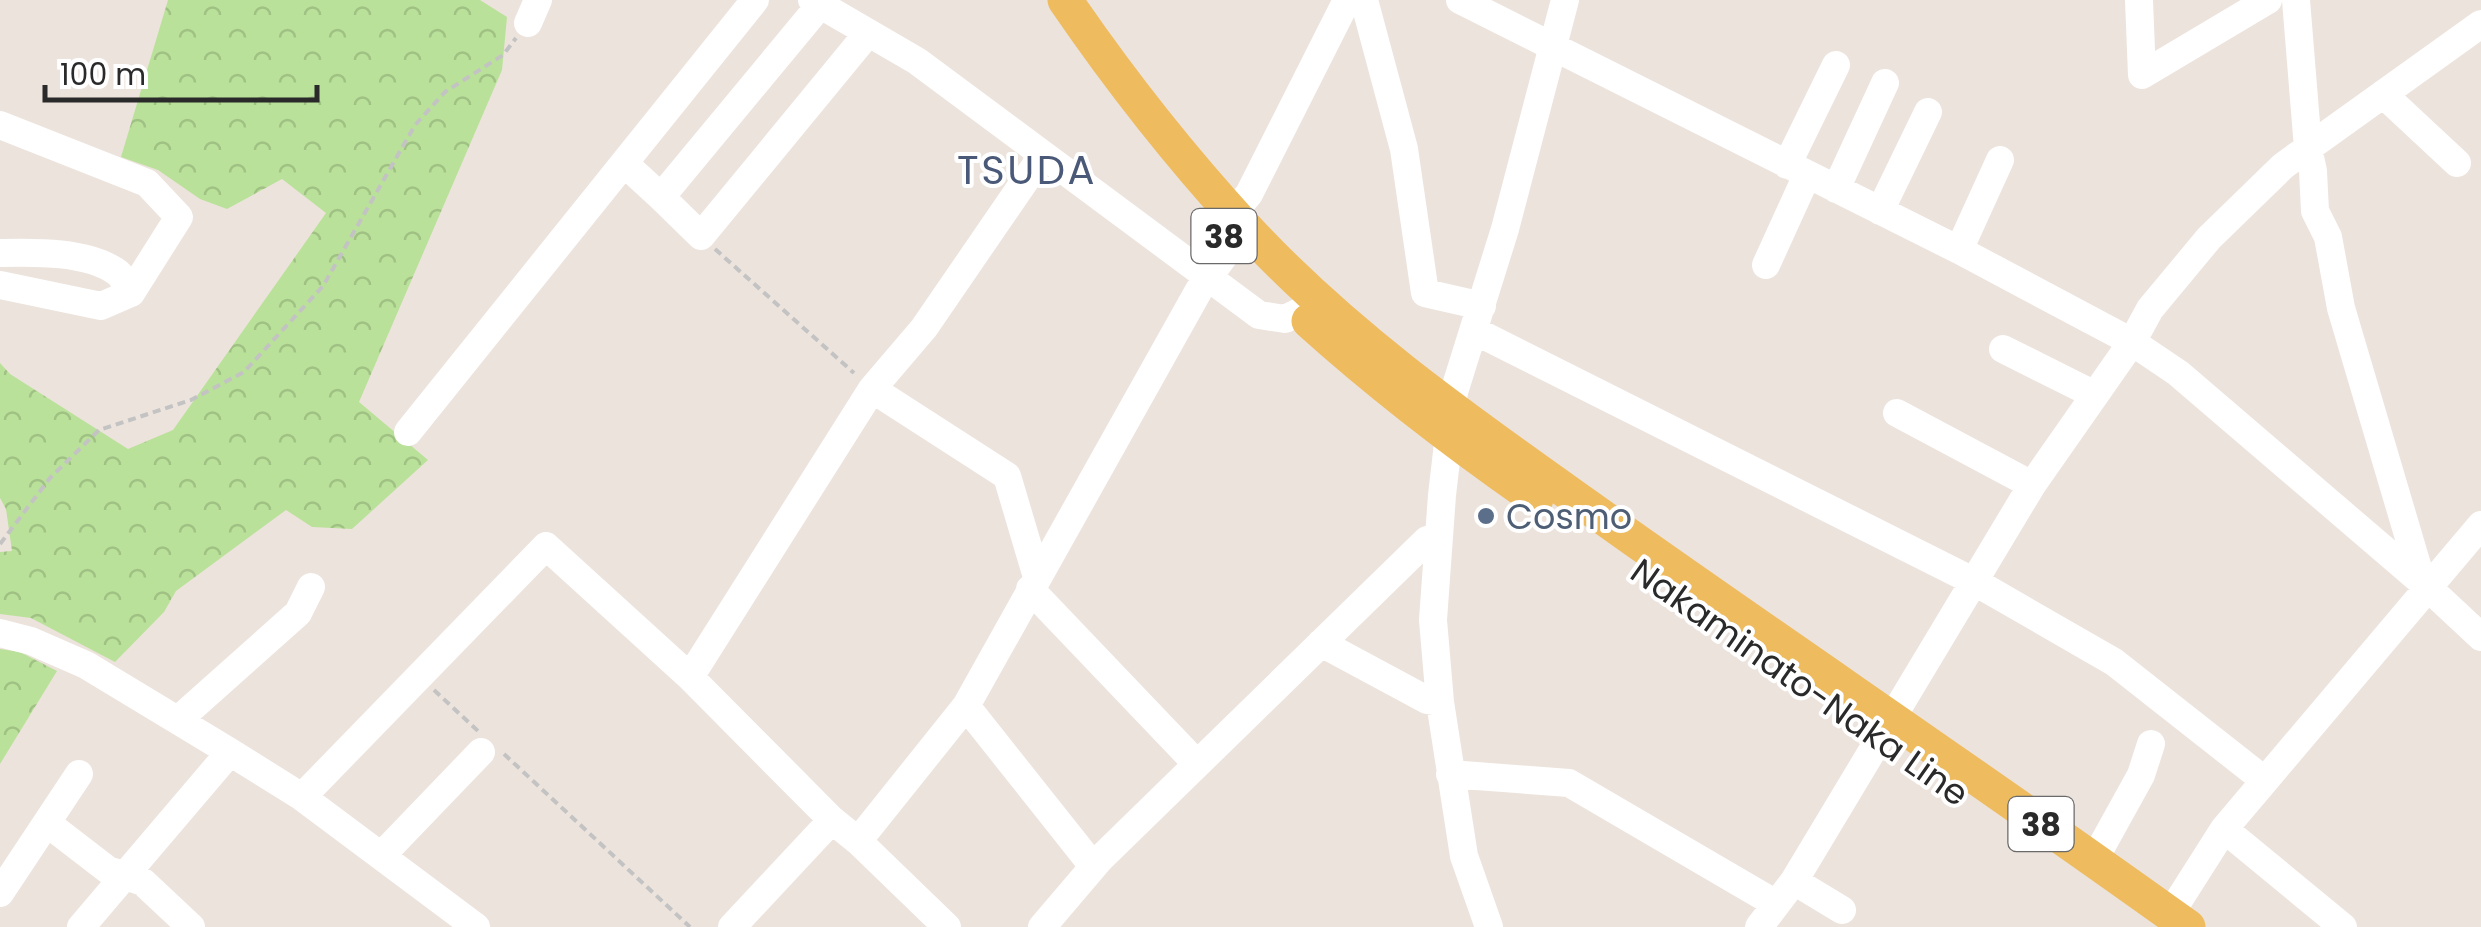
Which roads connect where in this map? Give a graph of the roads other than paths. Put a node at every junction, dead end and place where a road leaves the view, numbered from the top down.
1 (755, 0) edge
2 (1040, 0) edge
3 (1065, 0) edge
4 (1348, 0) edge
5 (1364, 0) edge
6 (1460, 0) edge
7 (1564, 0) edge
8 (2138, 0) edge
9 (2268, 0) edge
10 (2296, 0) edge
11 (816, 2) edge
12 (2481, 24) edge
13 (868, 34) junction
14 (1552, 46) junction
15 (1836, 65) dead end
16 (1885, 83) dead end
17 (2383, 94) junction
18 (1928, 112) dead end
19 (0, 125) edge
20 (2308, 148) junction
21 (1042, 156) junction
22 (2000, 160) dead end
23 (624, 163) junction
24 (2457, 164) dead end
25 (1797, 170) junction
26 (1836, 189) junction
27 (661, 196) junction
28 (1880, 211) junction
29 (1232, 229) junction
30 (1959, 250) junction
31 (0, 254) edge
32 (1766, 265) dead end
33 (1207, 278) junction
34 (0, 285) edge
35 (131, 293) junction
36 (1299, 312) junction
37 (1479, 319) junction
38 (2132, 342) junction
39 (2003, 350) dead end
40 (872, 388) junction
41 (2094, 394) junction
42 (1897, 413) dead end
43 (1449, 422) junction
44 (408, 432) dead end
45 (2032, 485) junction
46 (2481, 525) edge
47 (1438, 537) junction
48 (1974, 582) junction
49 (1033, 583) junction
50 (2424, 585) junction
51 (311, 587) dead end
52 (0, 632) edge
53 (2481, 638) edge
54 (1321, 644) junction
55 (690, 676) junction
56 (1440, 702) junction
57 (966, 706) junction
58 (178, 720) junction
59 (1887, 729) junction
60 (2151, 744) dead end
61 (230, 752) junction
62 (481, 752) dead end
63 (1197, 764) junction
64 (79, 774) dead end
65 (1450, 774) junction
66 (2264, 780) junction
67 (302, 797) junction
68 (832, 820) junction
69 (46, 823) junction
70 (2224, 829) junction
71 (858, 840) junction
72 (382, 856) junction
73 (2094, 860) junction
74 (1093, 866) junction
75 (124, 876) junction
76 (1785, 892) junction
77 (0, 893) edge
78 (1842, 910) dead end
79 (2170, 923) edge
80 (1044, 926) edge
81 (81, 927) edge
82 (192, 927) edge
83 (476, 927) edge
84 (732, 927) edge
85 (946, 927) edge
86 (1489, 927) edge
87 (1759, 927) edge
88 (2343, 927) edge

1 - 23 street
2 - 29 main road, Nakaminato-Naka Line / 38
3 - 29 main road, Nakaminato-Naka Line / 38
4 - 29 street
5 - 37 street
6 - 14 street
7 - 14 street
8 - 9 street
10 - 20 street
11 - 13 street
11 - 27 street
12 - 17 street
13 - 21 street
13 - 27 street
14 - 25 street
14 - 37 street
15 - 25 street
16 - 26 street
17 - 20 street
17 - 24 street
18 - 28 street
19 - 35 street
20 - 38 street
20 - 50 street
21 - 33 street
21 - 40 street
22 - 30 street
23 - 27 street
23 - 44 street
25 - 26 street
25 - 32 street
26 - 28 street
28 - 30 street
29 - 33 street
29 - 36 main road, Nakaminato-Naka Line / 38
29 - 43 main road, Nakaminato-Naka Line / 38
30 - 38 street
31 - 35 street
33 - 36 street
33 - 49 street
34 - 35 street
36 - 43 main road, Nakaminato-Naka Line / 38
37 - 43 street
37 - 48 street
38 - 41 street
38 - 50 street
39 - 41 street
40 - 49 street
40 - 55 street
41 - 45 street
42 - 45 street
43 - 47 street
43 - 59 main road, Nakaminato-Naka Line / 38
45 - 48 street
46 - 50 street
47 - 54 street
47 - 56 street
48 - 59 street
48 - 66 street
49 - 57 street
49 - 63 street
50 - 53 street
50 - 66 street
51 - 58 street
52 - 58 street
54 - 56 street
54 - 63 street
55 - 67 street
55 - 68 street
56 - 65 street
57 - 71 street
57 - 74 street
58 - 61 street
59 - 73 main road, Nakaminato-Naka Line / 38
59 - 76 street
59 - 79 main road, Nakaminato-Naka Line / 38
60 - 73 street
61 - 67 street
61 - 75 street
62 - 72 street
63 - 74 street
64 - 69 street
65 - 76 street
65 - 86 street
66 - 70 street
67 - 72 street
68 - 71 street
68 - 84 street
69 - 75 street
69 - 77 street
70 - 79 street
70 - 88 street
71 - 85 street
72 - 83 street
73 - 79 main road, Nakaminato-Naka Line / 38
74 - 80 street
75 - 81 street
75 - 82 street
76 - 78 street
76 - 87 street

